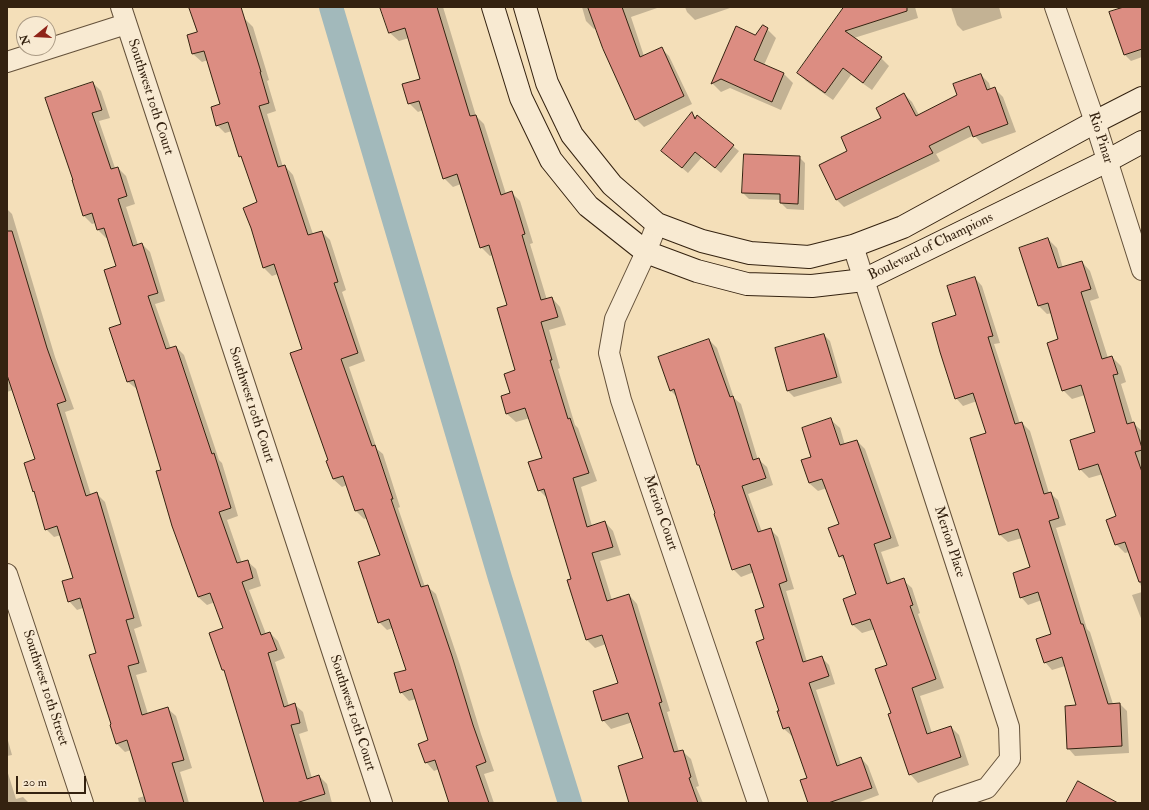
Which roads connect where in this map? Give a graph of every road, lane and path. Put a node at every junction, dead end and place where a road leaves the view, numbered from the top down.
1 (493, 7) edge
2 (525, 7) edge
3 (1055, 7) edge
4 (123, 16) edge
5 (7, 62) edge
6 (1142, 98) edge
7 (1095, 122) junction
8 (1142, 142) edge
9 (1107, 161) junction
10 (657, 224) junction
11 (853, 246) junction
12 (646, 252) junction
13 (1142, 270) edge
14 (864, 280) junction
15 (7, 574) edge
16 (83, 803) edge
17 (382, 803) edge
18 (758, 803) edge
19 (943, 803) edge

1 - 12 street, Boulevard of Champions
2 - 10 street
3 - 7 street, Rio Pinar
4 - 5 street
4 - 17 street, Southwest 10th Court
6 - 7 street
7 - 9 street, Rio Pinar
7 - 11 street
8 - 9 street, Boulevard of Champions
9 - 13 street, Rio Pinar
9 - 14 street, Boulevard of Champions
10 - 11 street
10 - 12 street, Merion Court
11 - 14 street, Merion Place
12 - 14 street, Boulevard of Champions
12 - 18 street, Merion Court
14 - 19 street, Merion Place
15 - 16 street, Southwest 10th Street

